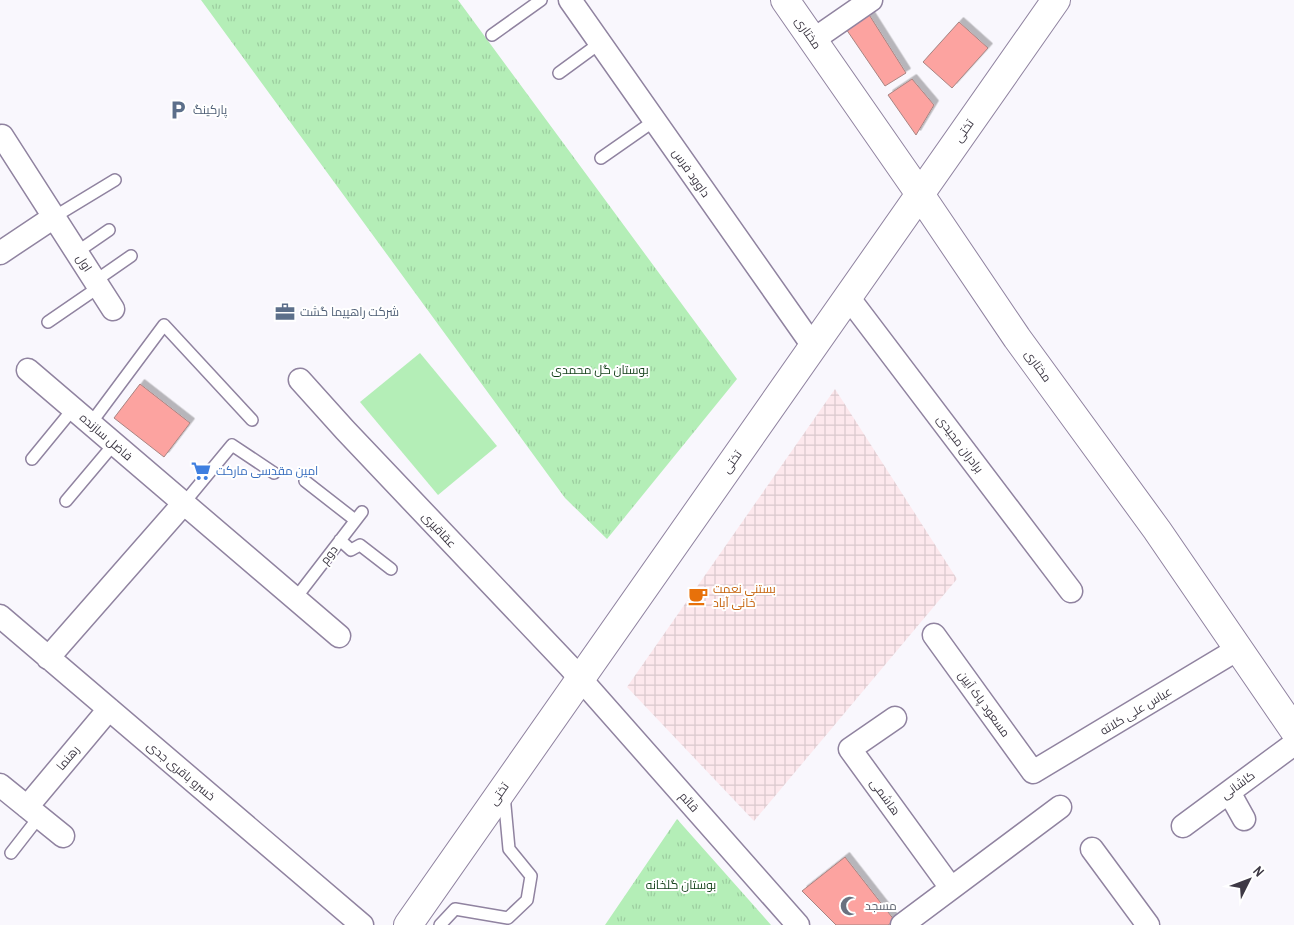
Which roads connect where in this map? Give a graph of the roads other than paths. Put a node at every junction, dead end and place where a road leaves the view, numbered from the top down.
1 (542, 0) edge
2 (570, 0) edge
3 (785, 0) edge
4 (871, 0) edge
5 (1056, 0) edge
6 (492, 35) dead end
7 (813, 40) junction
8 (600, 43) junction
9 (559, 73) dead end
10 (654, 120) junction
11 (3, 145) edge
12 (601, 158) dead end
13 (115, 180) dead end
14 (916, 189) junction
15 (54, 218) junction
16 (110, 230) dead end
17 (77, 252) junction
18 (0, 253) edge
19 (131, 256) dead end
20 (97, 284) junction
21 (848, 297) junction
22 (114, 309) dead end
23 (48, 322) dead end
24 (813, 346) junction
25 (28, 370) dead end
26 (300, 380) dead end
27 (73, 409) junction
28 (252, 420) dead end
29 (90, 423) junction
30 (114, 444) junction
31 (32, 459) dead end
32 (274, 472) dead end
33 (305, 481) dead end
34 (66, 501) dead end
35 (184, 504) junction
36 (340, 540) junction
37 (391, 569) dead end
38 (1071, 591) dead end
39 (295, 599) junction
40 (0, 616) edge
41 (934, 635) dead end
42 (339, 636) dead end
43 (1238, 649) junction
44 (48, 658) junction
45 (580, 679) junction
46 (109, 709) junction
47 (895, 718) dead end
48 (1294, 730) edge
49 (1294, 744) edge
50 (1033, 772) joint
51 (0, 785) edge
52 (503, 789) junction
53 (1229, 792) junction
54 (1060, 807) dead end
55 (33, 812) junction
56 (1244, 819) dead end
57 (1182, 826) dead end
58 (63, 836) dead end
59 (1092, 849) dead end
60 (12, 852) dead end
61 (952, 888) junction
62 (362, 925) edge
63 (408, 925) edge
64 (440, 925) edge
65 (798, 925) edge
66 (902, 925) edge
67 (1148, 925) edge

1 - 6 lane
2 - 8 street, داوود فرس
3 - 7 main road, مختاری
4 - 7 street
5 - 14 main road, تختی
7 - 14 main road, مختاری
8 - 9 lane
8 - 10 street, داوود فرس
10 - 12 lane
10 - 24 street, داوود فرس
11 - 15 street
13 - 15 lane
14 - 21 main road, تختی
14 - 43 main road, مختاری
15 - 17 street, اول
15 - 18 street
16 - 17 lane
17 - 20 street, اول
19 - 20 lane
20 - 22 street, اول
20 - 23 lane
21 - 24 main road, تختی
21 - 38 street, برادران مجیدی
24 - 45 main road, تختی
25 - 27 street, فاضل سازنده
26 - 45 street, عقاقیری
27 - 29 street, فاضل سازنده
27 - 31 lane
28 - 29 lane
29 - 30 street, فاضل سازنده
30 - 34 lane
30 - 35 street, فاضل سازنده
32 - 35 lane
33 - 36 lane, دوم
35 - 39 street, فاضل سازنده
35 - 44 street
36 - 37 lane
36 - 39 lane, دوم
39 - 42 street, فاضل سازنده
40 - 44 street, خسرو باقری جدی
41 - 50 street, مسعود پاک آیین
43 - 48 main road, مختاری
43 - 50 street, عباس علی کلاته
44 - 46 street, خسرو باقری جدی
45 - 52 main road, تختی
45 - 65 street, قائم
46 - 55 street, رهنما
46 - 62 street, خسرو باقری جدی
47 - 61 street, هاشمی
49 - 53 street, کاشانی
51 - 55 street
52 - 63 main road, تختی
52 - 64 lane
53 - 56 street
53 - 57 street, کاشانی
54 - 61 street
55 - 58 street
55 - 60 lane
59 - 67 street
61 - 66 street

